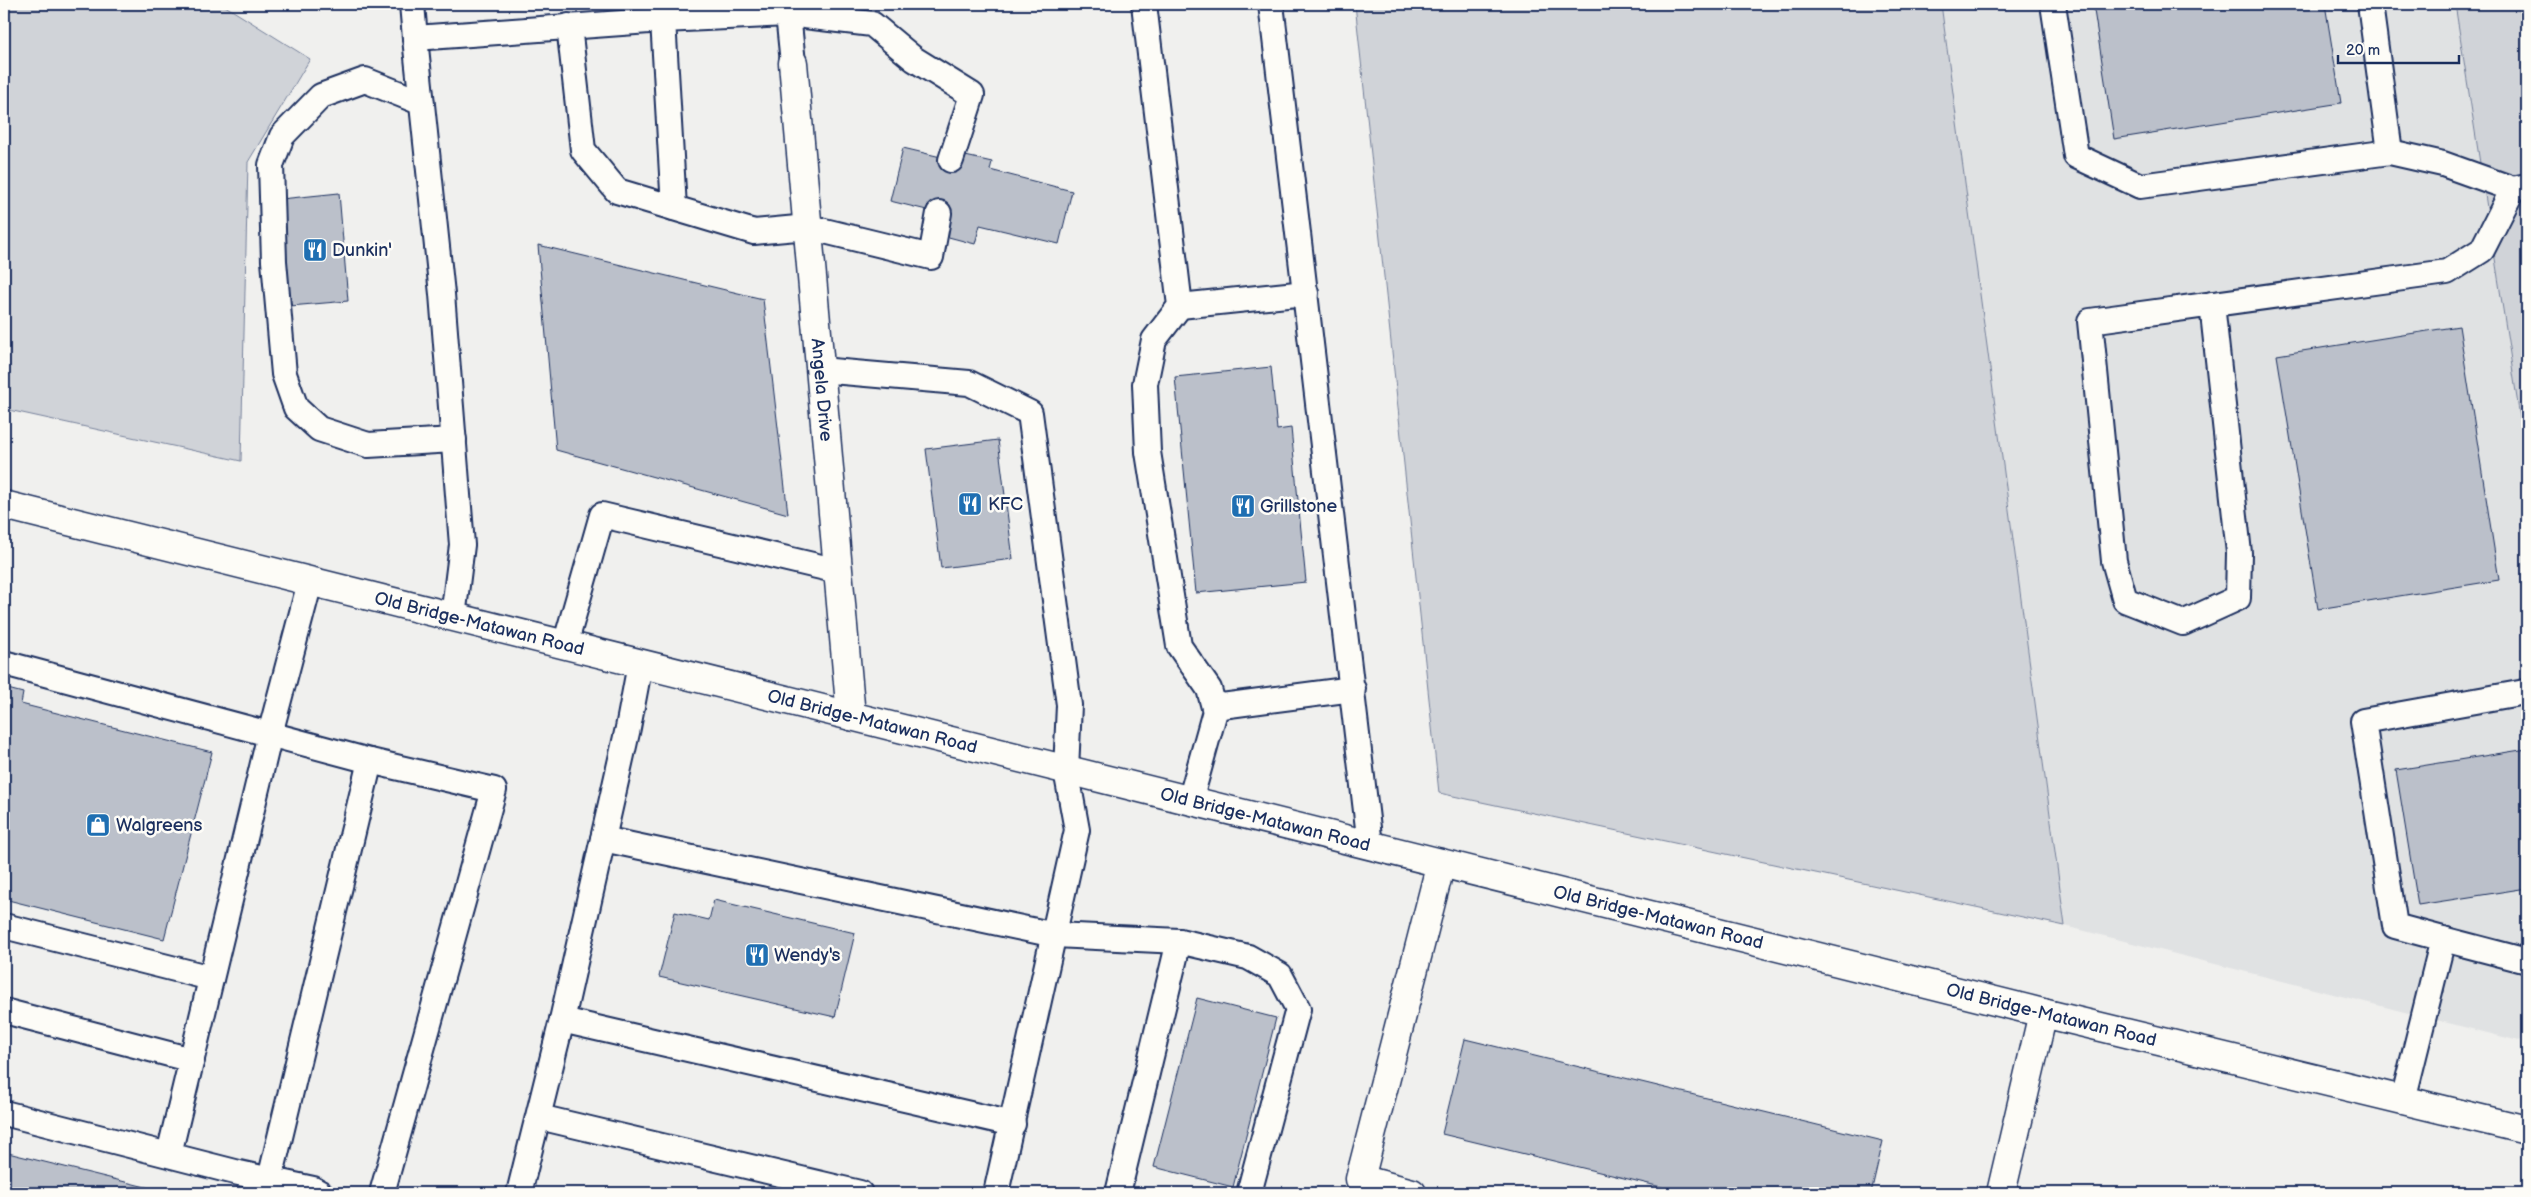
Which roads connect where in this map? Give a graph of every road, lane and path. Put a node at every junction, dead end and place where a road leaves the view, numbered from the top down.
1 (412, 4) edge
2 (1144, 4) edge
3 (1271, 4) edge
4 (2053, 4) edge
5 (2370, 4) edge
6 (787, 9) edge
7 (663, 12) edge
8 (569, 26) junction
9 (415, 38) junction
10 (793, 63) joint
11 (420, 102) junction
12 (2390, 152) junction
13 (952, 160) dead end
14 (2520, 188) edge
15 (674, 208) junction
16 (939, 214) dead end
17 (808, 227) junction
18 (1306, 293) junction
19 (2212, 304) junction
20 (1180, 306) junction
21 (820, 370) junction
22 (454, 440) junction
23 (4, 505) edge
24 (838, 571) junction
25 (310, 582) junction
26 (453, 617) junction
27 (565, 645) junction
28 (4, 663) edge
29 (640, 664) junction
30 (1353, 689) junction
31 (2525, 692) dead end
32 (1214, 707) junction
33 (851, 716) junction
34 (270, 734) junction
35 (370, 761) junction
36 (1066, 770) junction
37 (1190, 801) junction
38 (603, 839) junction
39 (1370, 846) junction
40 (1441, 863) junction
41 (4, 926) edge
42 (1055, 935) junction
43 (2443, 939) junction
44 (1179, 941) junction
45 (2527, 961) edge
46 (211, 978) junction
47 (4, 1011) edge
48 (2043, 1013) junction
49 (562, 1020) junction
50 (192, 1060) junction
51 (2402, 1100) junction
52 (4, 1113) edge
53 (539, 1117) junction
54 (1013, 1124) junction
55 (2527, 1130) edge
56 (169, 1154) junction
57 (270, 1179) junction
58 (320, 1193) edge
59 (382, 1193) edge
60 (520, 1193) edge
61 (860, 1193) edge
62 (996, 1193) edge
63 (1118, 1193) edge
64 (1249, 1193) edge
65 (1412, 1193) edge
66 (2001, 1193) edge

1 - 9 lane
2 - 20 lane
3 - 18 lane
4 - 12 lane
5 - 12 lane
6 - 7 lane
6 - 10 lane
6 - 13 lane
7 - 8 lane
7 - 15 lane
8 - 9 lane
8 - 15 lane
9 - 11 lane
10 - 17 main road, Angela Drive
11 - 22 lane
11 - 22 lane
12 - 14 lane
14 - 19 lane
15 - 17 lane
16 - 17 lane
17 - 21 main road, Angela Drive
18 - 20 lane
18 - 30 lane
19 - 19 lane
20 - 32 lane
21 - 24 main road, Angela Drive
21 - 36 lane
22 - 26 lane
23 - 25 main road, Old Bridge-Matawan Road
24 - 27 lane
24 - 33 main road, Angela Drive
25 - 26 main road, Old Bridge-Matawan Road
25 - 34 lane
26 - 27 main road, Old Bridge-Matawan Road
27 - 29 main road, Old Bridge-Matawan Road
28 - 34 lane
29 - 33 main road, Old Bridge-Matawan Road
29 - 38 lane
30 - 32 lane
30 - 39 lane
31 - 43 lane
32 - 37 lane
33 - 36 main road, Old Bridge-Matawan Road
34 - 35 lane
34 - 46 lane
35 - 57 lane
35 - 59 lane
36 - 37 main road, Old Bridge-Matawan Road
36 - 42 lane
37 - 39 main road, Old Bridge-Matawan Road
38 - 42 lane
38 - 49 lane
39 - 40 main road, Old Bridge-Matawan Road
40 - 48 main road, Old Bridge-Matawan Road
40 - 65 main road
41 - 46 lane
42 - 44 lane
42 - 54 lane
43 - 45 lane
43 - 51 lane
44 - 63 lane
44 - 64 lane
46 - 50 lane
47 - 50 lane
48 - 51 main road, Old Bridge-Matawan Road
48 - 66 main road
49 - 53 lane
49 - 54 lane
50 - 56 lane
51 - 55 main road, Old Bridge-Matawan Road
52 - 56 lane
53 - 60 lane
53 - 61 lane
54 - 62 lane
56 - 57 lane
57 - 58 lane

